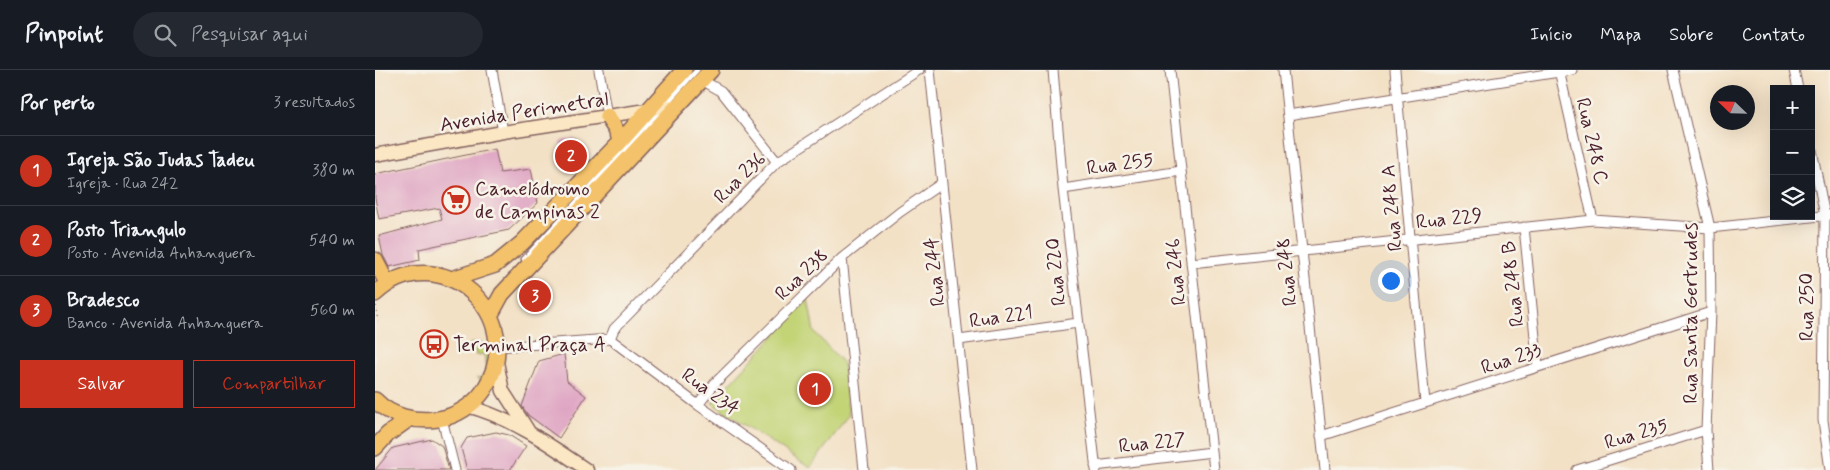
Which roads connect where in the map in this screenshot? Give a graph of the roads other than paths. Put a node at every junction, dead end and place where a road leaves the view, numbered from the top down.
1 (492, 70) edge
2 (599, 70) edge
3 (684, 70) edge
4 (919, 70) edge
5 (929, 70) edge
6 (1053, 70) edge
7 (1170, 70) edge
8 (1283, 70) edge
9 (1395, 70) edge
10 (1572, 70) edge
11 (1673, 70) edge
12 (1794, 70) edge
13 (1559, 71) edge
14 (704, 73) edge
15 (1797, 85) edge
16 (1399, 98) junction
17 (679, 105) junction
18 (657, 109) junction
19 (1288, 115) junction
20 (607, 116) junction
21 (503, 132) junction
22 (620, 142) junction
23 (375, 155) edge
24 (777, 162) junction
25 (1815, 162) edge
26 (1181, 171) junction
27 (942, 183) junction
28 (1063, 189) junction
29 (1827, 215) edge
30 (1593, 220) junction
31 (1524, 227) junction
32 (1711, 228) junction
33 (1411, 239) junction
34 (1302, 251) junction
35 (842, 258) junction
36 (375, 260) edge
37 (524, 260) dead end
38 (1191, 263) junction
39 (452, 279) junction
40 (387, 283) junction
41 (375, 294) edge
42 (1711, 312) junction
43 (491, 314) junction
44 (1078, 323) junction
45 (610, 339) junction
46 (959, 340) junction
47 (497, 355) junction
48 (1538, 367) junction
49 (375, 400) edge
50 (1425, 403) junction
51 (698, 405) junction
52 (467, 406) junction
53 (409, 419) junction
54 (442, 419) junction
55 (527, 430) junction
56 (1706, 430) junction
57 (1321, 436) junction
58 (375, 448) edge
59 (1212, 452) junction
60 (1095, 468) edge
61 (455, 470) edge
62 (587, 470) edge
63 (791, 470) edge
64 (864, 470) edge
65 (972, 470) edge
66 (1214, 470) edge
67 (1325, 470) edge
68 (1577, 470) edge
69 (1709, 470) edge
70 (1830, 470) edge

1 - 21 street
2 - 20 street
3 - 18 main road
4 - 24 street, Rua 236
5 - 27 street, Rua 244
6 - 28 street, Rua 220
7 - 26 street, Rua 246
8 - 19 street, Rua 248
9 - 16 street, Rua 248 A
10 - 13 street
11 - 32 street, Rua Santa Gertrudes
12 - 15 street
13 - 16 street
13 - 30 street, Rua 248 C
14 - 17 main road
14 - 18 lane
14 - 24 street
16 - 19 street
16 - 33 street, Rua 248 A
17 - 18 street, Avenida Perimetral
17 - 43 main road
18 - 20 street, Avenida Perimetral
18 - 22 main road
18 - 37 lane
19 - 34 street, Rua 248
20 - 21 street, Avenida Perimetral
20 - 22 main road
21 - 23 street, Avenida Perimetral
22 - 39 main road
24 - 45 street, Rua 236
25 - 29 street, Rua 250
26 - 28 street, Rua 255
26 - 38 street, Rua 246
27 - 35 street, Rua 238
27 - 46 street, Rua 244
28 - 44 street, Rua 220
29 - 32 street, Rua 229
29 - 70 street, Rua 250
30 - 31 street, Rua 229
30 - 32 street, Rua 229
31 - 33 street, Rua 229
31 - 48 street, Rua 248 B
32 - 42 street, Rua Santa Gertrudes
33 - 34 street, Rua 229
33 - 50 street, Rua 248 A
34 - 38 street, Rua 229
34 - 57 street, Rua 248
35 - 51 street, Rua 238
35 - 64 street
36 - 40 main road
38 - 59 street, Rua 246
39 - 40 main road
39 - 43 main road
40 - 41 main road
42 - 48 street, Rua 233
42 - 56 street, Rua Santa Gertrudes
43 - 47 main road
44 - 46 street, Rua 221
44 - 60 street, Rua 220
45 - 47 street
45 - 51 street, Rua 234
46 - 65 street, Rua 244
47 - 52 main road
47 - 55 street
48 - 50 street, Rua 233
49 - 53 main road
50 - 57 street, Rua 233
51 - 63 street, Rua 234
52 - 54 main road
52 - 55 street
53 - 54 main road
53 - 58 main road
54 - 61 street
55 - 62 street
56 - 68 street, Rua 235
56 - 69 street, Rua Santa Gertrudes
57 - 67 street, Rua 248
59 - 60 street, Rua 227
59 - 66 street, Rua 246

